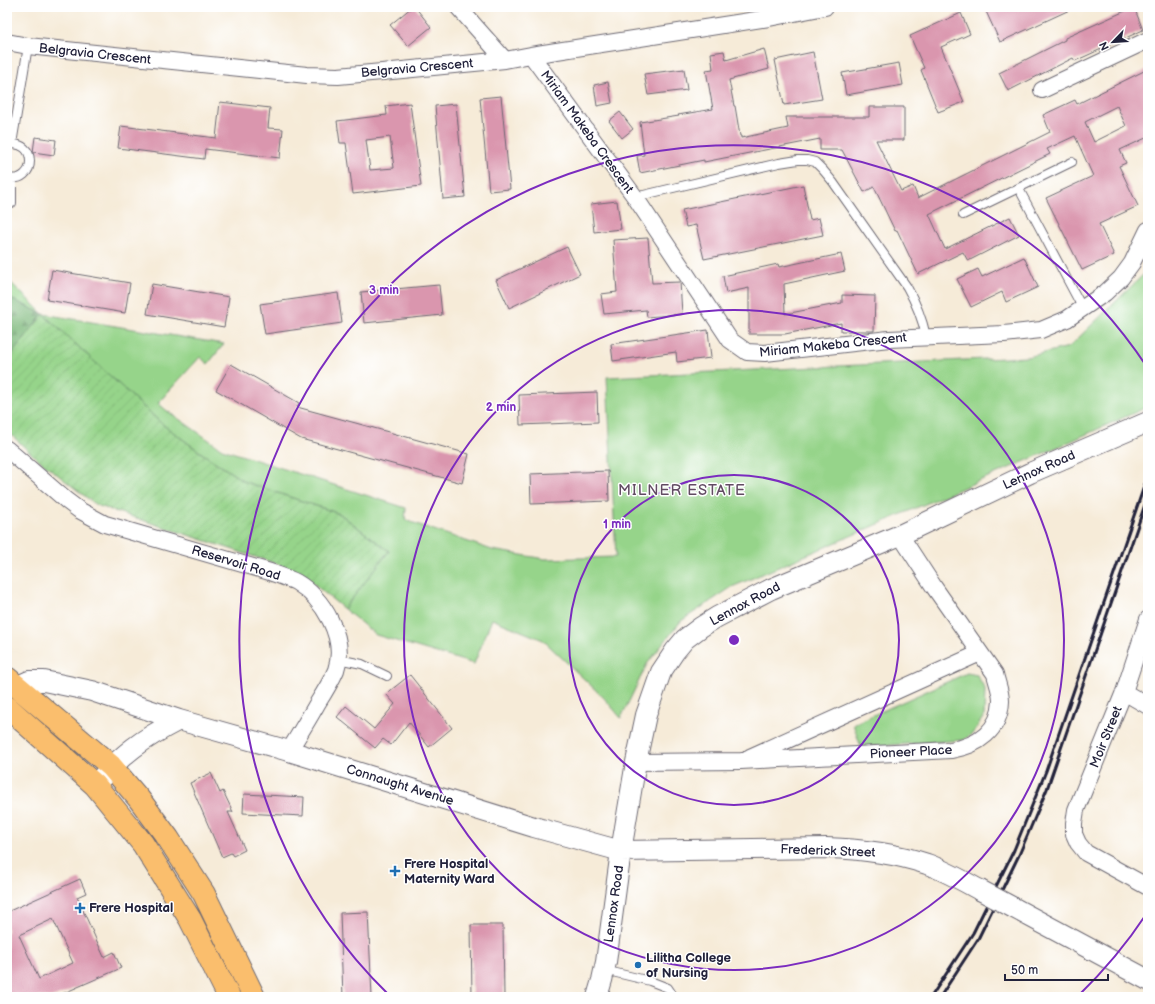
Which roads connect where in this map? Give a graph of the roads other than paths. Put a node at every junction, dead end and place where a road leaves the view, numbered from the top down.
1 (458, 7) edge
2 (825, 7) edge
3 (764, 12) edge
4 (1148, 40) edge
5 (7, 42) edge
6 (28, 46) junction
7 (531, 54) junction
8 (505, 60) junction
9 (1042, 90) dead end
10 (9, 144) edge
11 (1072, 162) dead end
12 (10, 178) edge
13 (1019, 189) junction
14 (635, 197) junction
15 (12, 203) dead end
16 (963, 215) dead end
17 (1148, 230) edge
18 (1084, 309) junction
19 (926, 336) junction
20 (1148, 422) edge
21 (7, 449) edge
22 (900, 535) junction
23 (1148, 619) edge
24 (980, 653) junction
25 (338, 659) junction
26 (387, 676) dead end
27 (12, 682) edge
28 (1124, 692) junction
29 (7, 706) edge
30 (1148, 706) edge
31 (178, 720) junction
32 (289, 751) junction
33 (741, 761) junction
34 (636, 762) junction
35 (111, 766) junction
36 (95, 785) junction
37 (621, 851) junction
38 (1148, 887) edge
39 (604, 970) junction
40 (1148, 980) edge
41 (229, 997) edge
42 (254, 997) edge
43 (597, 997) edge
44 (674, 997) edge

1 - 8 street
2 - 3 street, Belgravia Crescent
3 - 7 street, Belgravia Crescent
4 - 9 street
5 - 6 street, Belgravia Crescent
6 - 8 street, Belgravia Crescent
6 - 10 lane
7 - 8 street, Belgravia Crescent
7 - 14 street, Miriam Makeba Crescent
10 - 12 lane
11 - 13 lane
12 - 15 lane
13 - 16 lane
13 - 18 lane
14 - 19 street, Miriam Makeba Crescent
14 - 19 lane
17 - 18 street, Miriam Makeba Crescent
18 - 19 street, Miriam Makeba Crescent
20 - 22 street, Lennox Road
21 - 25 street, Reservoir Road
22 - 24 street, Pioneer Place
22 - 34 street, Lennox Road
23 - 28 street, Moir Street
24 - 33 street, Pioneer Place
24 - 33 street, Pioneer Place
25 - 26 lane
25 - 32 street, Reservoir Road
27 - 29 street
27 - 31 street, Connaught Avenue
27 - 35 main road
28 - 30 street
28 - 38 street, Moir Street
29 - 36 main road
31 - 32 street, Connaught Avenue
31 - 35 street
32 - 37 street, Connaught Avenue
33 - 34 street, Pioneer Place
34 - 37 street, Lennox Road
35 - 36 street
35 - 42 main road
36 - 41 main road
37 - 39 street, Lennox Road
37 - 40 street, Frederick Street, bridge
39 - 43 street, Lennox Road
39 - 44 lane

